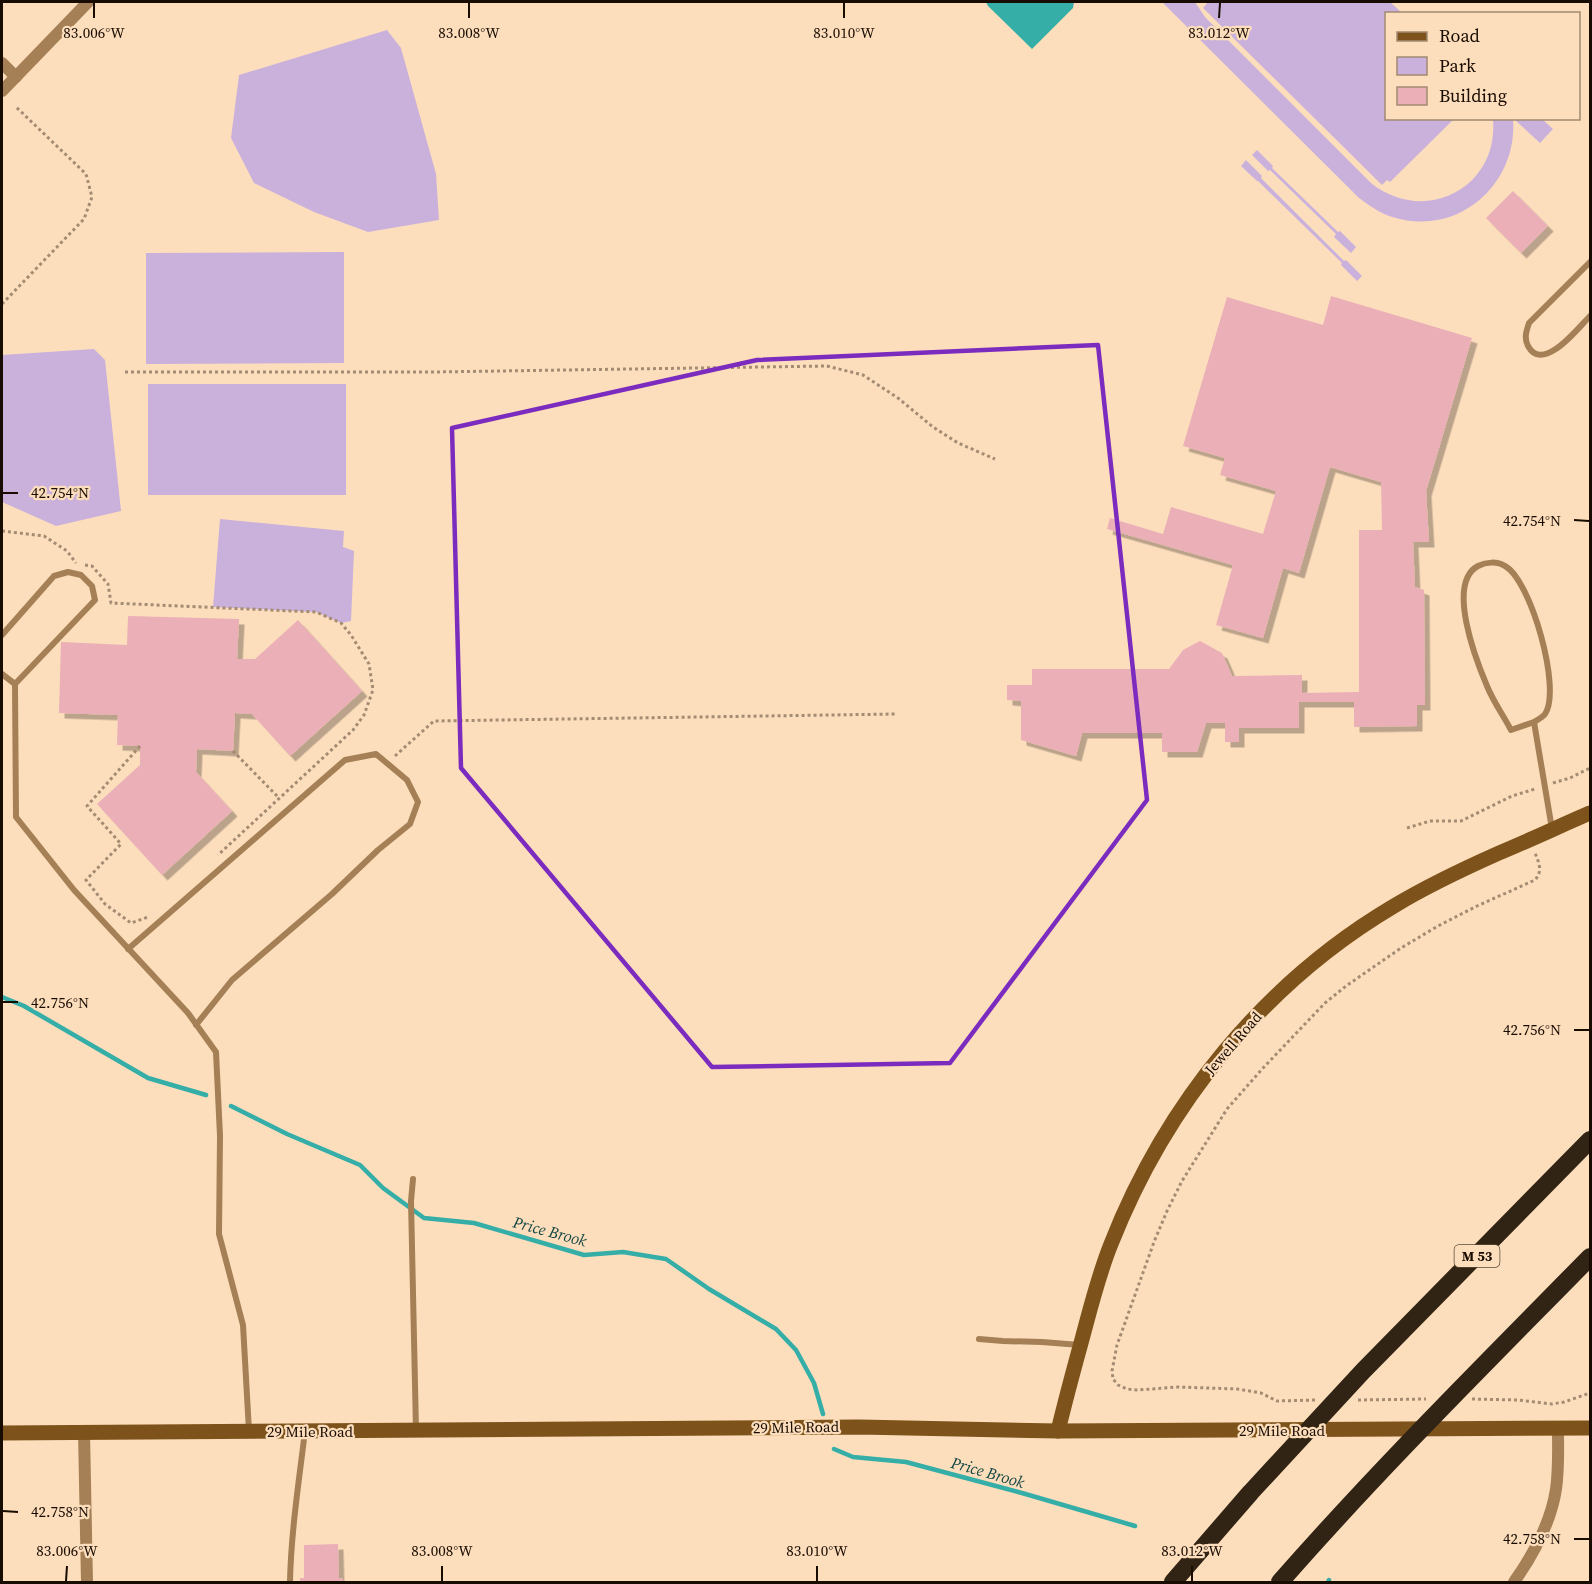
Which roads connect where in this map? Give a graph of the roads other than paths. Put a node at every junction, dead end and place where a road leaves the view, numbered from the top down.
1 (88, 2) edge
2 (2, 63) edge
3 (16, 77) junction
4 (2, 91) edge
5 (1590, 262) edge
6 (1590, 316) edge
7 (2, 635) edge
8 (2, 674) edge
9 (15, 684) junction
10 (1534, 722) junction
11 (1590, 813) edge
12 (1552, 829) junction
13 (128, 949) junction
14 (196, 1025) junction
15 (1590, 1140) edge
16 (413, 1179) dead end
17 (1590, 1257) edge
18 (979, 1339) dead end
19 (1080, 1346) junction
20 (1557, 1428) junction
21 (1590, 1428) edge
22 (416, 1430) junction
23 (249, 1431) junction
24 (305, 1431) junction
25 (1058, 1431) junction
26 (84, 1432) junction
27 (2, 1433) edge
28 (87, 1582) edge
29 (290, 1582) edge
30 (1173, 1582) edge
31 (1280, 1582) edge
32 (1514, 1582) edge

1 - 3 street
2 - 3 street
3 - 4 street
5 - 6 lane
7 - 9 lane
8 - 9 lane
9 - 13 lane
10 - 10 lane
10 - 12 lane
11 - 12 main road, Jewell Road
12 - 19 main road, Jewell Road
13 - 14 lane
13 - 14 lane
14 - 23 lane
15 - 30 highway, M 53
16 - 22 lane
17 - 31 highway
18 - 19 lane
19 - 25 main road, Jewell Road
20 - 21 main road, 29 Mile Road
20 - 25 main road, 29 Mile Road
20 - 32 street
22 - 24 main road, 29 Mile Road
22 - 25 main road, 29 Mile Road
23 - 24 main road, 29 Mile Road
23 - 26 main road, 29 Mile Road
24 - 29 lane
26 - 27 main road, 29 Mile Road
26 - 28 street

